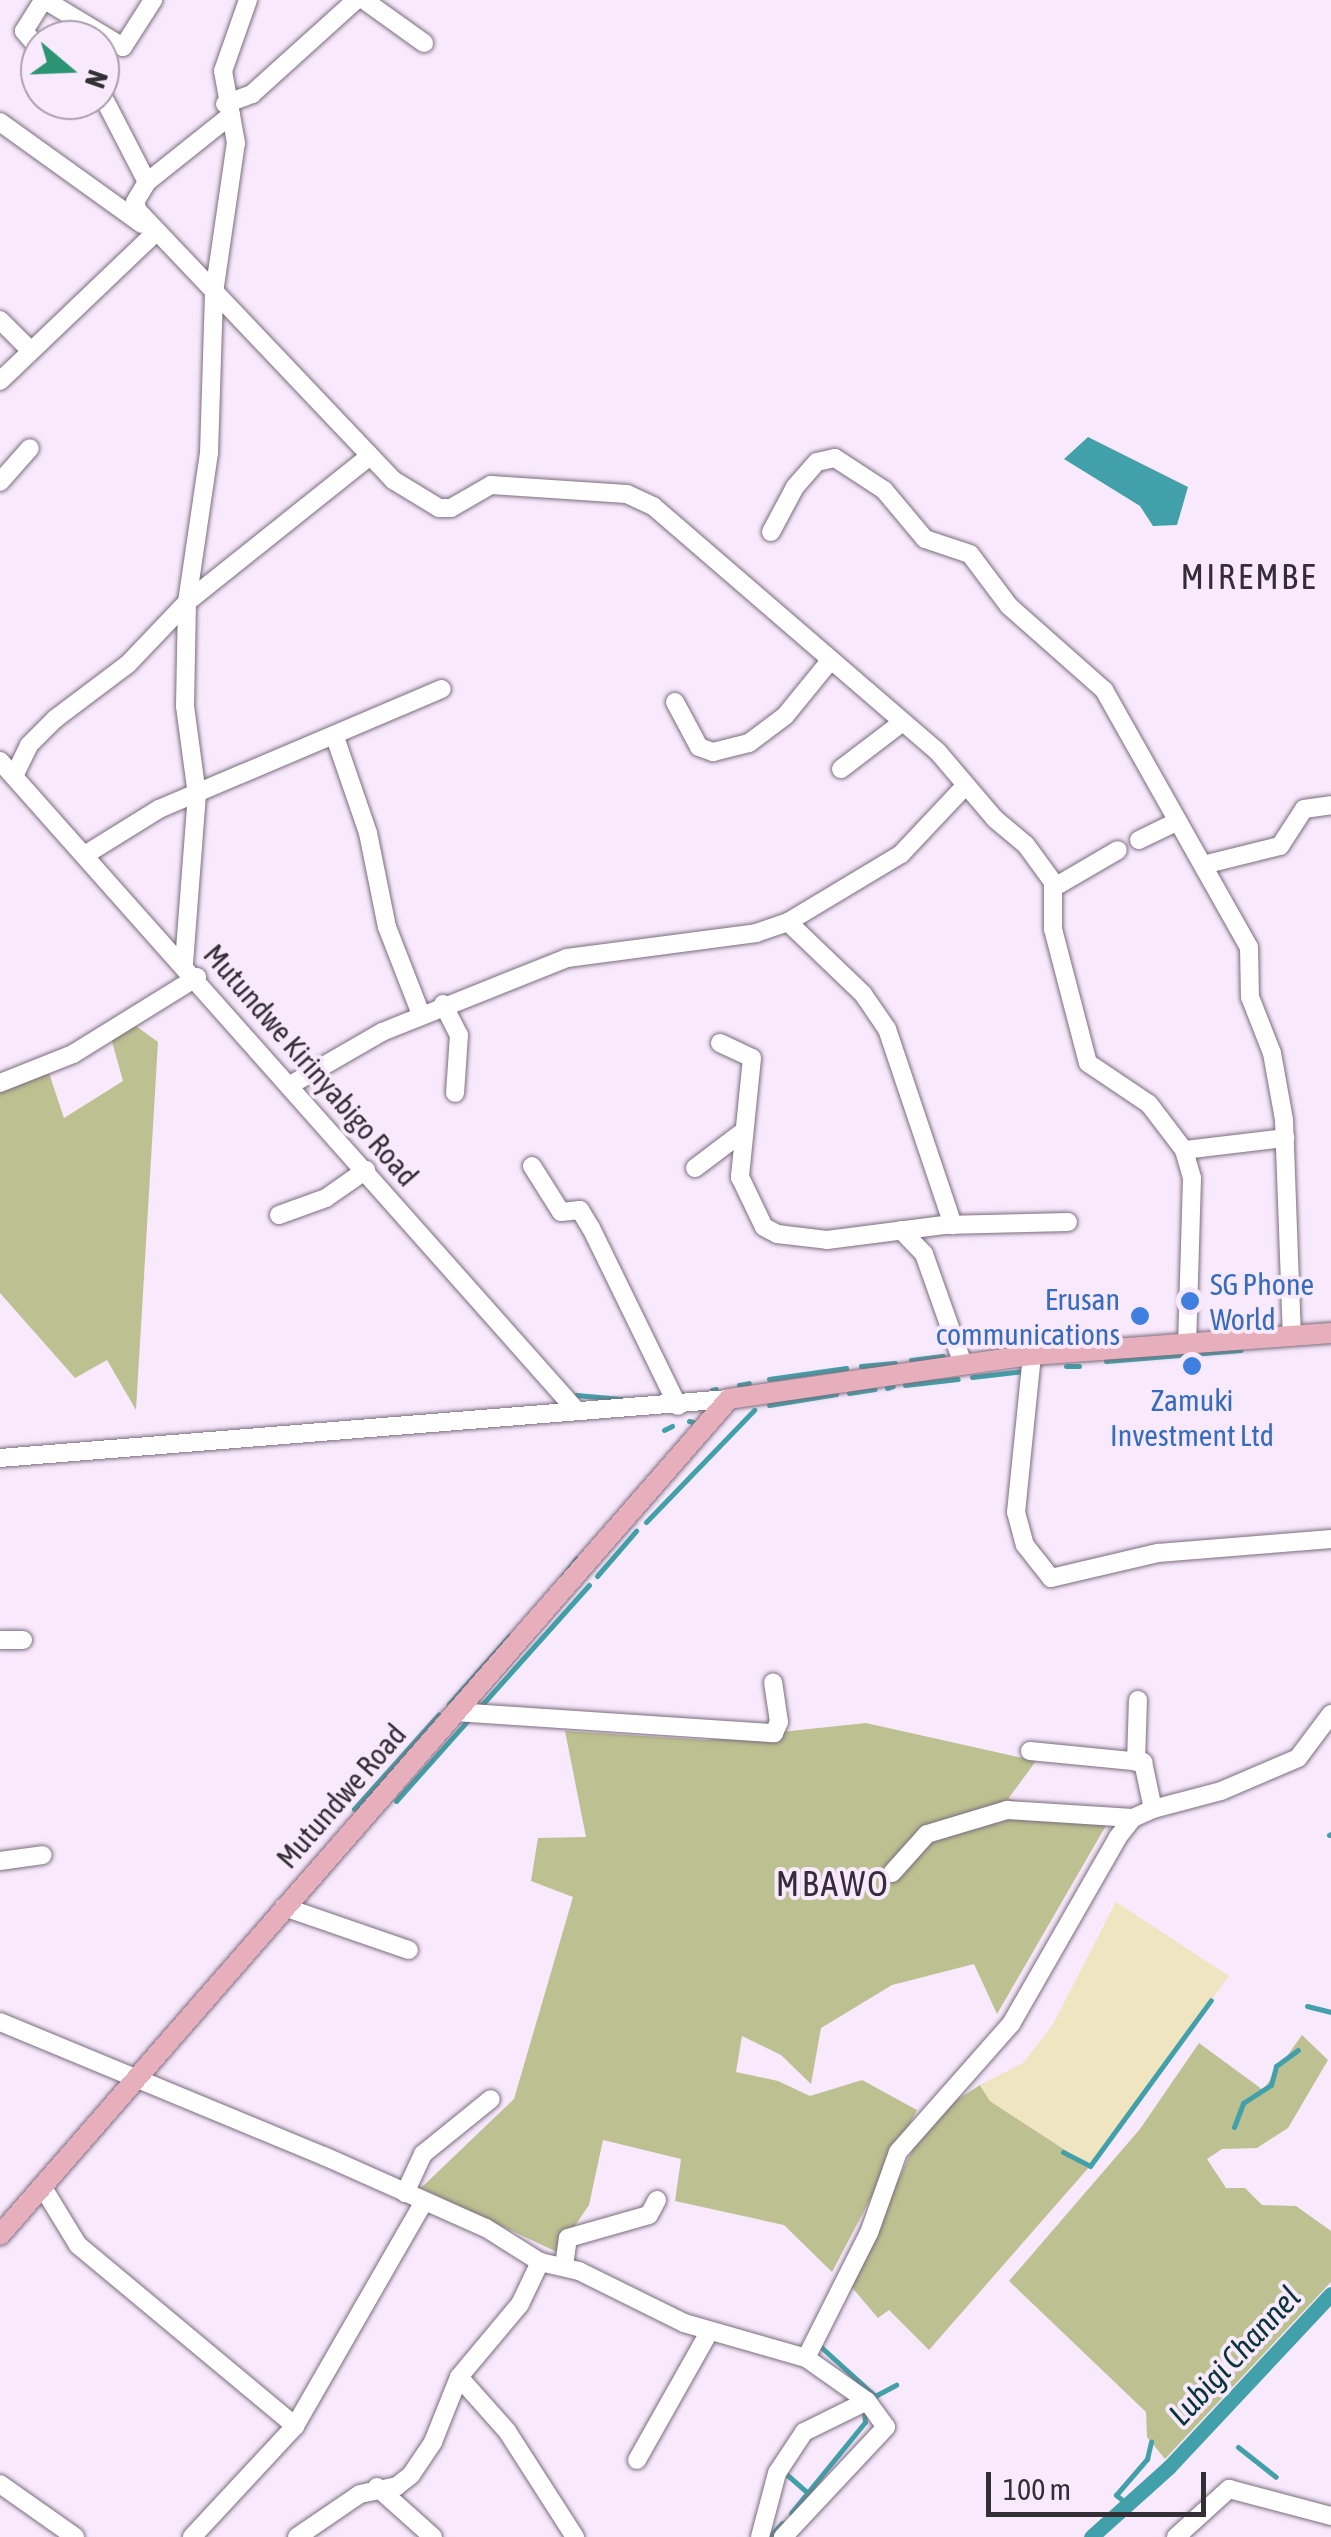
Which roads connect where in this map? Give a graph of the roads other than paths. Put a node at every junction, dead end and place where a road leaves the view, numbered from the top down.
1 (44, 0) edge
2 (153, 0) edge
3 (248, 0) edge
4 (356, 0) edge
5 (364, 0) edge
6 (424, 43) dead end
7 (228, 109) junction
8 (115, 120) edge
9 (0, 122) edge
10 (147, 182) junction
11 (155, 232) junction
12 (214, 294) junction
13 (0, 320) edge
14 (30, 350) junction
15 (0, 381) edge
16 (30, 448) dead end
17 (370, 456) junction
18 (0, 482) edge
19 (771, 532) dead end
20 (187, 602) junction
21 (828, 662) junction
22 (442, 689) dead end
23 (675, 702) dead end
24 (900, 724) junction
25 (336, 740) junction
26 (0, 761) edge
27 (841, 769) dead end
28 (15, 774) junction
29 (965, 786) junction
30 (197, 795) junction
31 (1331, 804) edge
32 (1176, 822) junction
33 (1139, 840) dead end
34 (1118, 850) dead end
35 (88, 854) junction
36 (1203, 865) junction
37 (1053, 888) junction
38 (788, 922) junction
39 (190, 970) junction
40 (444, 1004) junction
41 (421, 1014) junction
42 (720, 1043) dead end
43 (0, 1083) edge
44 (292, 1084) junction
45 (455, 1093) dead end
46 (744, 1131) junction
47 (1285, 1138) junction
48 (1184, 1150) junction
49 (532, 1166) dead end
50 (695, 1168) dead end
51 (366, 1170) junction
52 (279, 1214) dead end
53 (1068, 1222) dead end
54 (953, 1224) junction
55 (901, 1230) junction
56 (1331, 1334) edge
57 (1292, 1336) junction
58 (1187, 1342) junction
59 (1032, 1355) junction
60 (963, 1364) junction
61 (729, 1399) junction
62 (678, 1406) junction
63 (576, 1410) junction
64 (0, 1458) edge
65 (1331, 1539) edge
66 (0, 1640) edge
67 (23, 1640) dead end
68 (773, 1682) dead end
69 (1138, 1700) dead end
70 (455, 1712) junction
71 (1331, 1714) edge
72 (1030, 1751) dead end
73 (1136, 1762) junction
74 (1153, 1808) junction
75 (1133, 1818) junction
76 (43, 1855) dead end
77 (0, 1862) edge
78 (892, 1873) dead end
79 (284, 1907) junction
80 (408, 1950) dead end
81 (0, 2022) edge
82 (134, 2080) junction
83 (490, 2099) dead end
84 (42, 2186) junction
85 (404, 2193) junction
86 (657, 2200) dead end
87 (424, 2202) junction
88 (0, 2235) edge
89 (540, 2262) junction
90 (564, 2266) junction
91 (709, 2332) junction
92 (806, 2358) junction
93 (460, 2377) junction
94 (866, 2402) junction
95 (295, 2426) junction
96 (636, 2460) dead end
97 (0, 2484) edge
98 (376, 2487) junction
99 (1331, 2516) edge
100 (75, 2537) edge
101 (192, 2537) edge
102 (297, 2537) edge
103 (433, 2537) edge
104 (575, 2537) edge
105 (760, 2537) edge
106 (783, 2537) edge
107 (1176, 2537) edge

1 - 2 street
3 - 7 street
4 - 7 street
5 - 6 street
7 - 10 street
7 - 12 street
8 - 10 street
9 - 11 street
10 - 11 street
11 - 12 street
11 - 14 street
12 - 17 street
12 - 20 street
13 - 14 street
14 - 15 street
16 - 18 street
17 - 20 street
17 - 21 street
19 - 32 street
20 - 28 street
20 - 30 street
21 - 23 street
21 - 24 street
22 - 25 street
24 - 27 street
24 - 29 street
25 - 30 street
25 - 41 street
26 - 28 street, Mutundwe Kirinyabigo Road
28 - 35 street, Mutundwe Kirinyabigo Road
29 - 37 street
29 - 38 street
30 - 35 street
30 - 39 street
31 - 36 street
32 - 33 street
32 - 36 street
34 - 37 street
35 - 39 street, Mutundwe Kirinyabigo Road
36 - 47 street
37 - 48 street
38 - 40 street
38 - 54 street
39 - 43 street
39 - 44 street, Mutundwe Kirinyabigo Road
40 - 41 street
40 - 45 street
41 - 44 street
42 - 46 street
44 - 51 street, Mutundwe Kirinyabigo Road
46 - 50 street
46 - 55 street
47 - 48 street
47 - 57 street
48 - 58 street
49 - 62 street
51 - 52 street
51 - 63 street, Mutundwe Kirinyabigo Road
53 - 54 street
54 - 55 street
55 - 60 street
56 - 57 main road
57 - 58 main road
58 - 59 main road
59 - 60 main road
59 - 65 street
60 - 61 main road
61 - 62 street
61 - 70 main road, Mutundwe Road
62 - 63 street
63 - 64 street
66 - 67 street
68 - 70 street
69 - 73 street
70 - 79 main road, Mutundwe Road
71 - 74 street
72 - 73 street
73 - 74 street
74 - 75 street
75 - 78 street
75 - 92 street
76 - 77 street
79 - 80 street
79 - 82 main road, Mutundwe Road
81 - 82 street
82 - 84 main road, Mutundwe Road
82 - 85 street
83 - 85 street
84 - 88 main road, Mutundwe Road
84 - 95 street
85 - 87 street
86 - 90 street
87 - 89 street
87 - 95 street
89 - 90 street
89 - 93 street
90 - 91 street
91 - 92 street
91 - 96 street
92 - 94 street
93 - 98 street
93 - 104 street
94 - 105 street
94 - 106 street
95 - 101 street
97 - 100 street
98 - 102 street
98 - 103 street
99 - 107 street

